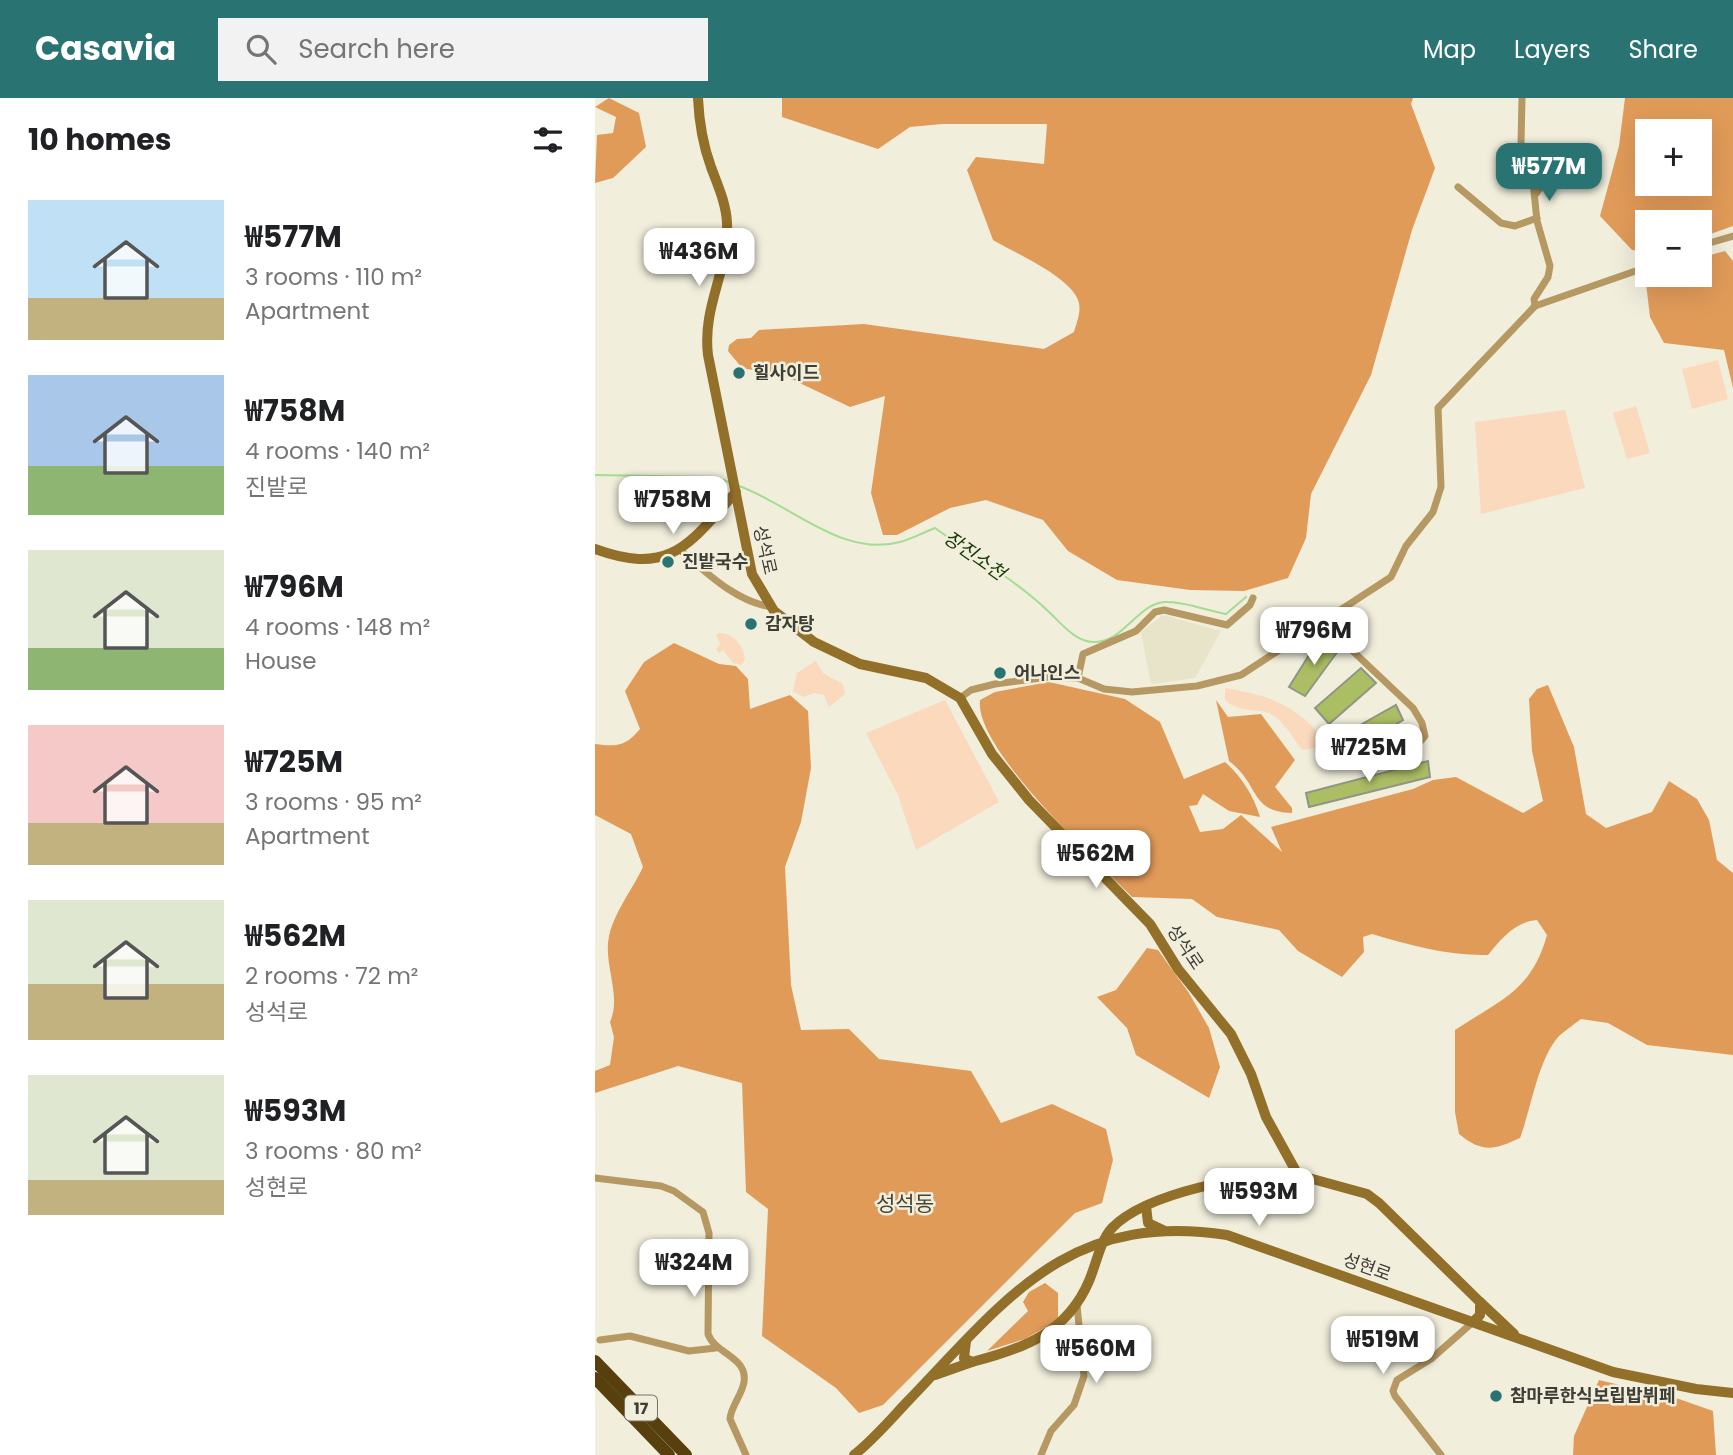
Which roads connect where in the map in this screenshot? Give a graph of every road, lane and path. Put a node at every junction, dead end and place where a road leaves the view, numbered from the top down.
1 (698, 98) edge
2 (1522, 98) edge
3 (1583, 157) dead end
4 (1458, 187) dead end
5 (1535, 196) junction
6 (1537, 218) junction
7 (1733, 236) edge
8 (1712, 242) edge
9 (1635, 271) edge
10 (1535, 306) junction
11 (736, 491) junction
12 (595, 549) edge
13 (680, 550) junction
14 (1253, 597) dead end
15 (771, 607) junction
16 (1322, 622) junction
17 (1079, 678) junction
18 (960, 698) junction
19 (1414, 750) dead end
20 (1299, 1175) junction
21 (595, 1178) edge
22 (1146, 1206) junction
23 (1167, 1231) junction
24 (1104, 1241) junction
25 (1480, 1302) junction
26 (1077, 1304) junction
27 (1473, 1322) junction
28 (1520, 1339) junction
29 (600, 1340) dead end
30 (966, 1340) junction
31 (716, 1348) junction
32 (595, 1361) edge
33 (972, 1362) junction
34 (931, 1377) junction
35 (595, 1378) edge
36 (1733, 1393) edge
37 (669, 1455) edge
38 (686, 1455) edge
39 (745, 1455) edge
40 (855, 1455) edge
41 (1041, 1455) edge
42 (1441, 1455) edge

1 - 11 street, 성석로
2 - 5 street
3 - 5 street
4 - 6 street
5 - 6 street
6 - 10 street
7 - 8 street
9 - 10 street
10 - 16 street
11 - 13 street
11 - 15 street, 성석로
12 - 13 street
13 - 15 street
14 - 17 street
15 - 18 street, 성석로
16 - 17 street
16 - 19 street
17 - 18 street
18 - 20 street, 성석로
20 - 22 street
20 - 25 street
21 - 31 street
22 - 23 street
22 - 24 street
23 - 24 street, 성현로
23 - 27 street, 성현로
24 - 26 street
24 - 30 street, 성현로
25 - 27 street
25 - 28 street
26 - 33 street
26 - 41 street
27 - 28 street, 성현로
27 - 42 street
28 - 36 street, 성현로
29 - 31 street
30 - 33 street
30 - 34 street, 성현로
31 - 39 street
32 - 38 highway, 17
33 - 34 street
34 - 40 street, 성현로
35 - 37 highway, 17

